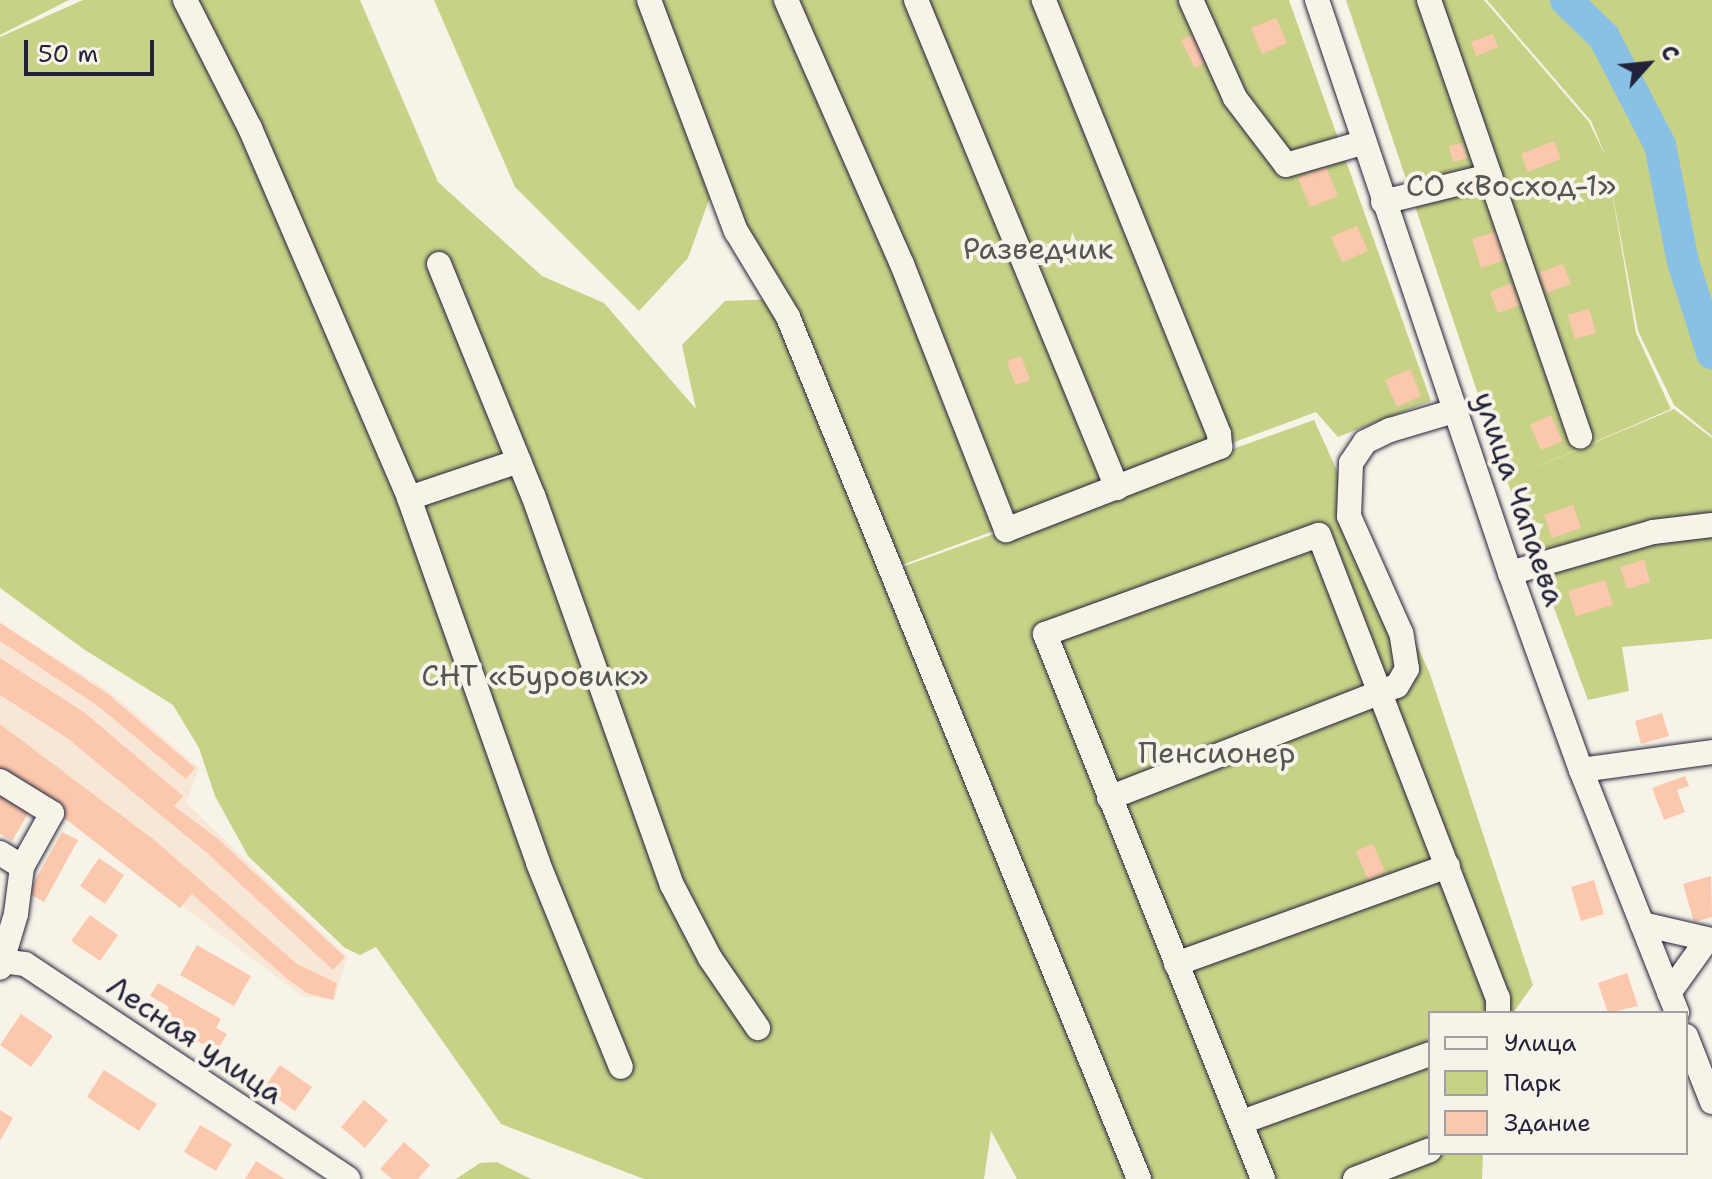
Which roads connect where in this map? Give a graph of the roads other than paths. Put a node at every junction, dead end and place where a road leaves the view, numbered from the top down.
1 (185, 0) edge
2 (649, 0) edge
3 (786, 0) edge
4 (916, 0) edge
5 (1044, 0) edge
6 (1191, 0) edge
7 (1317, 0) edge
8 (1429, 0) edge
9 (1362, 143) junction
10 (1490, 176) junction
11 (1383, 202) junction
12 (439, 264) dead end
13 (1454, 411) junction
14 (1580, 437) dead end
15 (519, 461) junction
16 (1117, 488) junction
17 (409, 498) junction
18 (1712, 525) edge
19 (1510, 573) junction
20 (1384, 695) junction
21 (1712, 752) edge
22 (1581, 770) junction
23 (0, 781) edge
24 (1109, 798) junction
25 (0, 853) edge
26 (1448, 866) junction
27 (22, 867) junction
28 (1642, 924) junction
29 (1710, 940) edge
30 (2, 964) edge
31 (1176, 964) junction
32 (1673, 1003) edge
33 (1497, 1011) edge
34 (758, 1028) dead end
35 (1688, 1041) edge
36 (1428, 1055) edge
37 (621, 1067) dead end
38 (1712, 1102) edge
39 (1242, 1122) junction
40 (1428, 1151) edge
41 (348, 1179) edge
42 (1139, 1179) edge
43 (1263, 1179) edge
44 (1355, 1179) edge

1 - 17 street
2 - 42 street
3 - 16 street
4 - 16 street
5 - 16 street
6 - 9 street
7 - 9 street, улица Чапаева
8 - 10 street
9 - 11 street, улица Чапаева
10 - 11 street
10 - 14 street
11 - 13 street, улица Чапаева
12 - 15 street
13 - 19 street, улица Чапаева
13 - 20 street
15 - 17 street
15 - 34 street
17 - 37 street
18 - 19 street
19 - 22 street, улица Чапаева
20 - 24 street
20 - 24 street
20 - 26 street
21 - 22 street
22 - 28 street, улица Чапаева
23 - 27 street
24 - 31 street
25 - 27 street
26 - 31 street
26 - 33 street
27 - 30 street
28 - 29 street
28 - 32 street, улица Чапаева
29 - 32 street
30 - 41 street, Лесная улица
31 - 39 street
35 - 38 street
36 - 39 street
39 - 43 street
40 - 44 street

